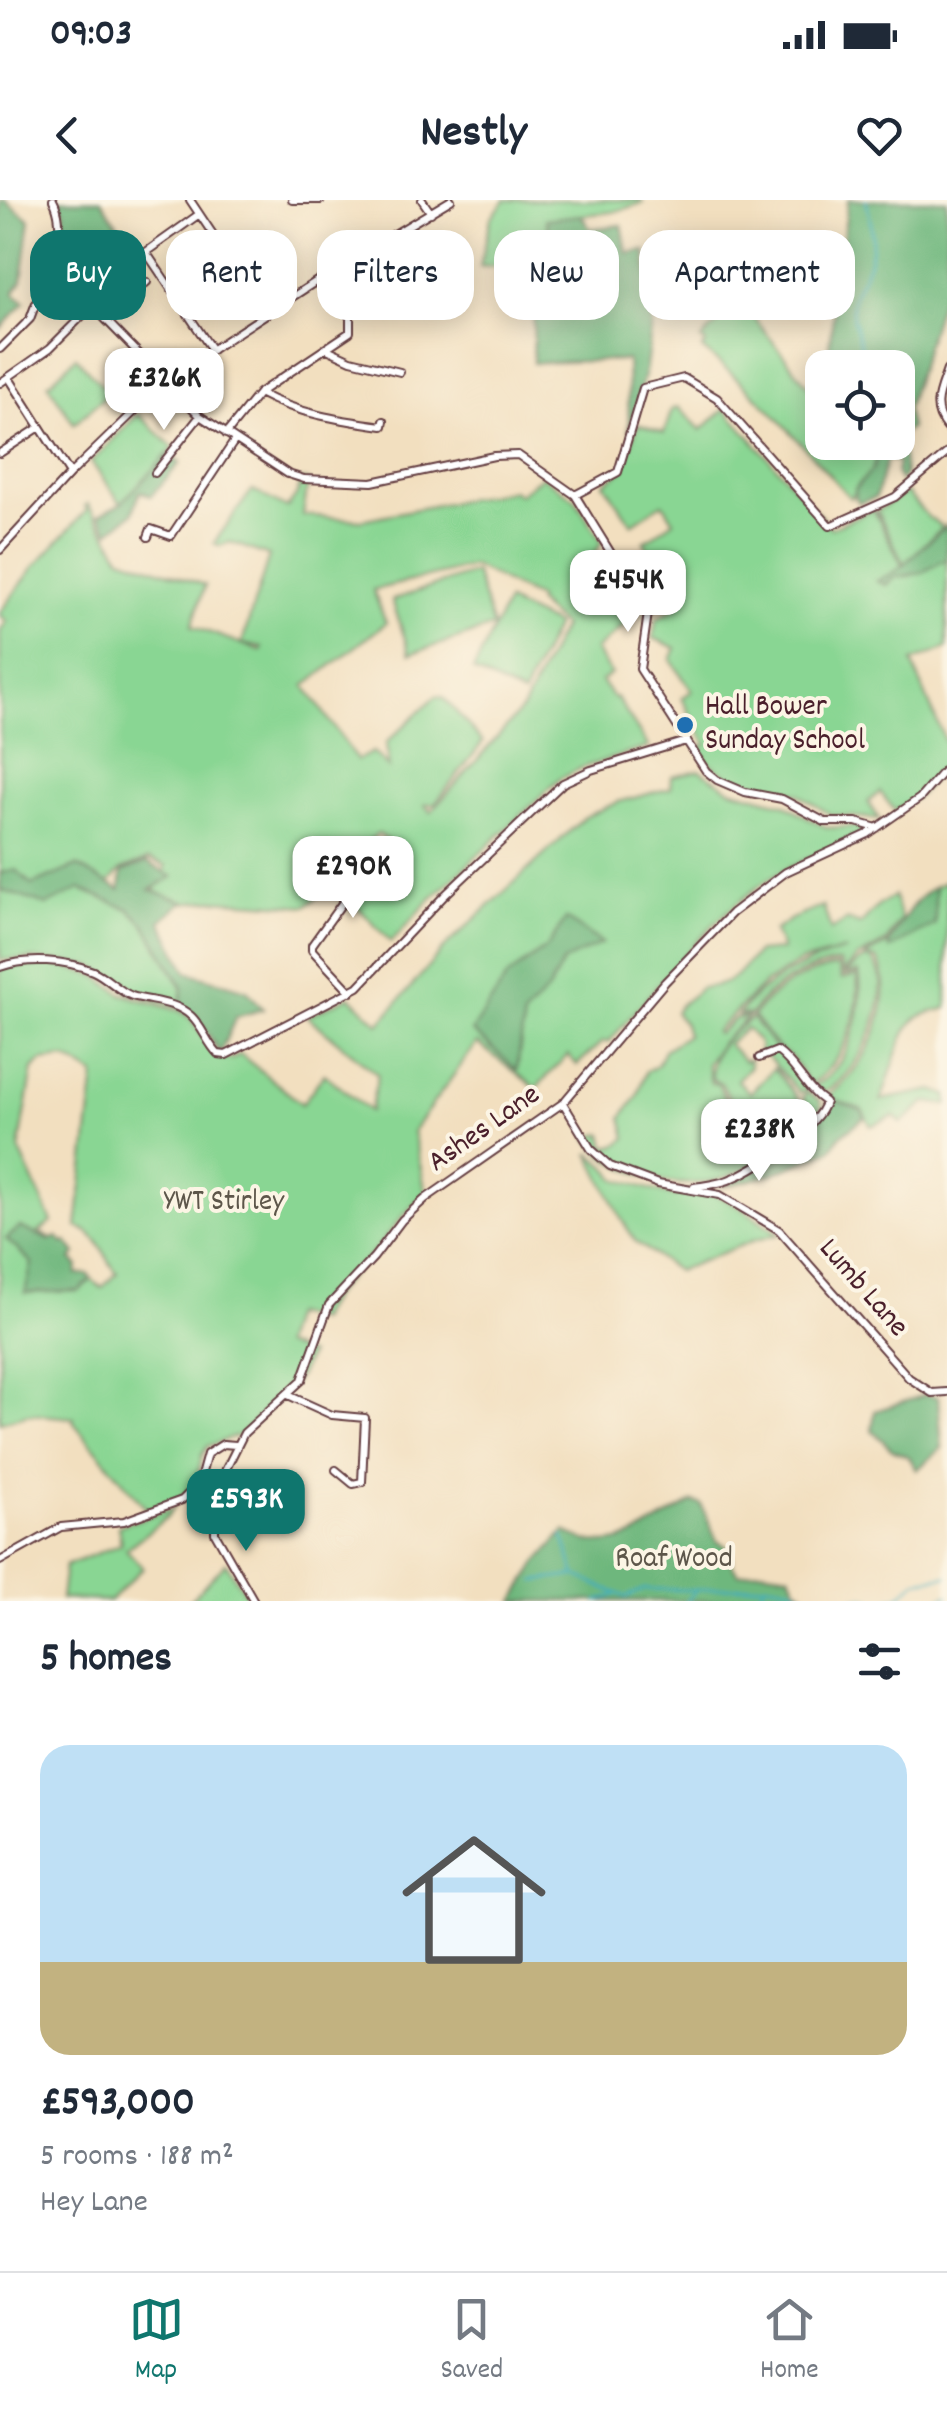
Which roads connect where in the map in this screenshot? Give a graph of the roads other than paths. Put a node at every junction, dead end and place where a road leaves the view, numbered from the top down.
1 (54, 200) edge
2 (201, 200) edge
3 (292, 200) edge
4 (321, 200) edge
5 (422, 200) edge
6 (451, 200) edge
7 (191, 203) edge
8 (431, 213) junction
9 (198, 214) junction
10 (60, 230) edge
11 (209, 230) edge
12 (402, 230) edge
13 (146, 252) joint
14 (30, 319) edge
15 (78, 320) edge
16 (104, 320) edge
17 (257, 320) edge
18 (349, 320) edge
19 (0, 349) edge
20 (326, 349) junction
21 (212, 350) junction
22 (947, 370) edge
23 (400, 372) dead end
24 (9, 378) junction
25 (164, 382) junction
26 (0, 383) edge
27 (259, 392) junction
28 (200, 416) junction
29 (383, 426) dead end
30 (40, 427) junction
31 (947, 428) edge
32 (226, 434) junction
33 (235, 440) junction
34 (0, 454) edge
35 (946, 456) edge
36 (155, 473) dead end
37 (70, 474) junction
38 (575, 496) junction
39 (148, 537) dead end
40 (0, 550) edge
41 (686, 741) junction
42 (947, 767) edge
43 (877, 828) junction
44 (394, 852) dead end
45 (0, 967) edge
46 (351, 992) junction
47 (759, 1058) dead end
48 (563, 1103) junction
49 (688, 1190) junction
50 (947, 1392) edge
51 (288, 1395) junction
52 (236, 1445) junction
53 (336, 1470) dead end
54 (198, 1483) junction
55 (215, 1512) junction
56 (0, 1561) edge
57 (254, 1601) edge

1 - 10 street
2 - 7 street
3 - 4 street
5 - 8 street
6 - 8 street
7 - 9 street
8 - 12 street
9 - 11 street
9 - 13 street
13 - 21 street
14 - 19 street
15 - 24 street
16 - 25 street
17 - 21 street
18 - 20 street
20 - 23 street
20 - 27 street
21 - 25 street
22 - 31 street
24 - 26 street
24 - 30 street
25 - 28 street
25 - 37 street
27 - 29 street
27 - 32 street
28 - 32 street
28 - 36 street
30 - 34 street
30 - 37 street
32 - 33 street
33 - 38 street
33 - 39 street
35 - 38 street
37 - 40 street
38 - 41 street
41 - 43 street
41 - 46 street
42 - 43 street, Ashes Lane
43 - 48 street, Ashes Lane
44 - 46 street
45 - 46 street
47 - 49 street
48 - 49 street, Lumb Lane
48 - 51 street, Ashes Lane
49 - 50 street, Lumb Lane
51 - 52 street, Ashes Lane
51 - 53 street
52 - 54 street
52 - 55 street, Ashes Lane
54 - 55 street
54 - 56 street
55 - 57 street

